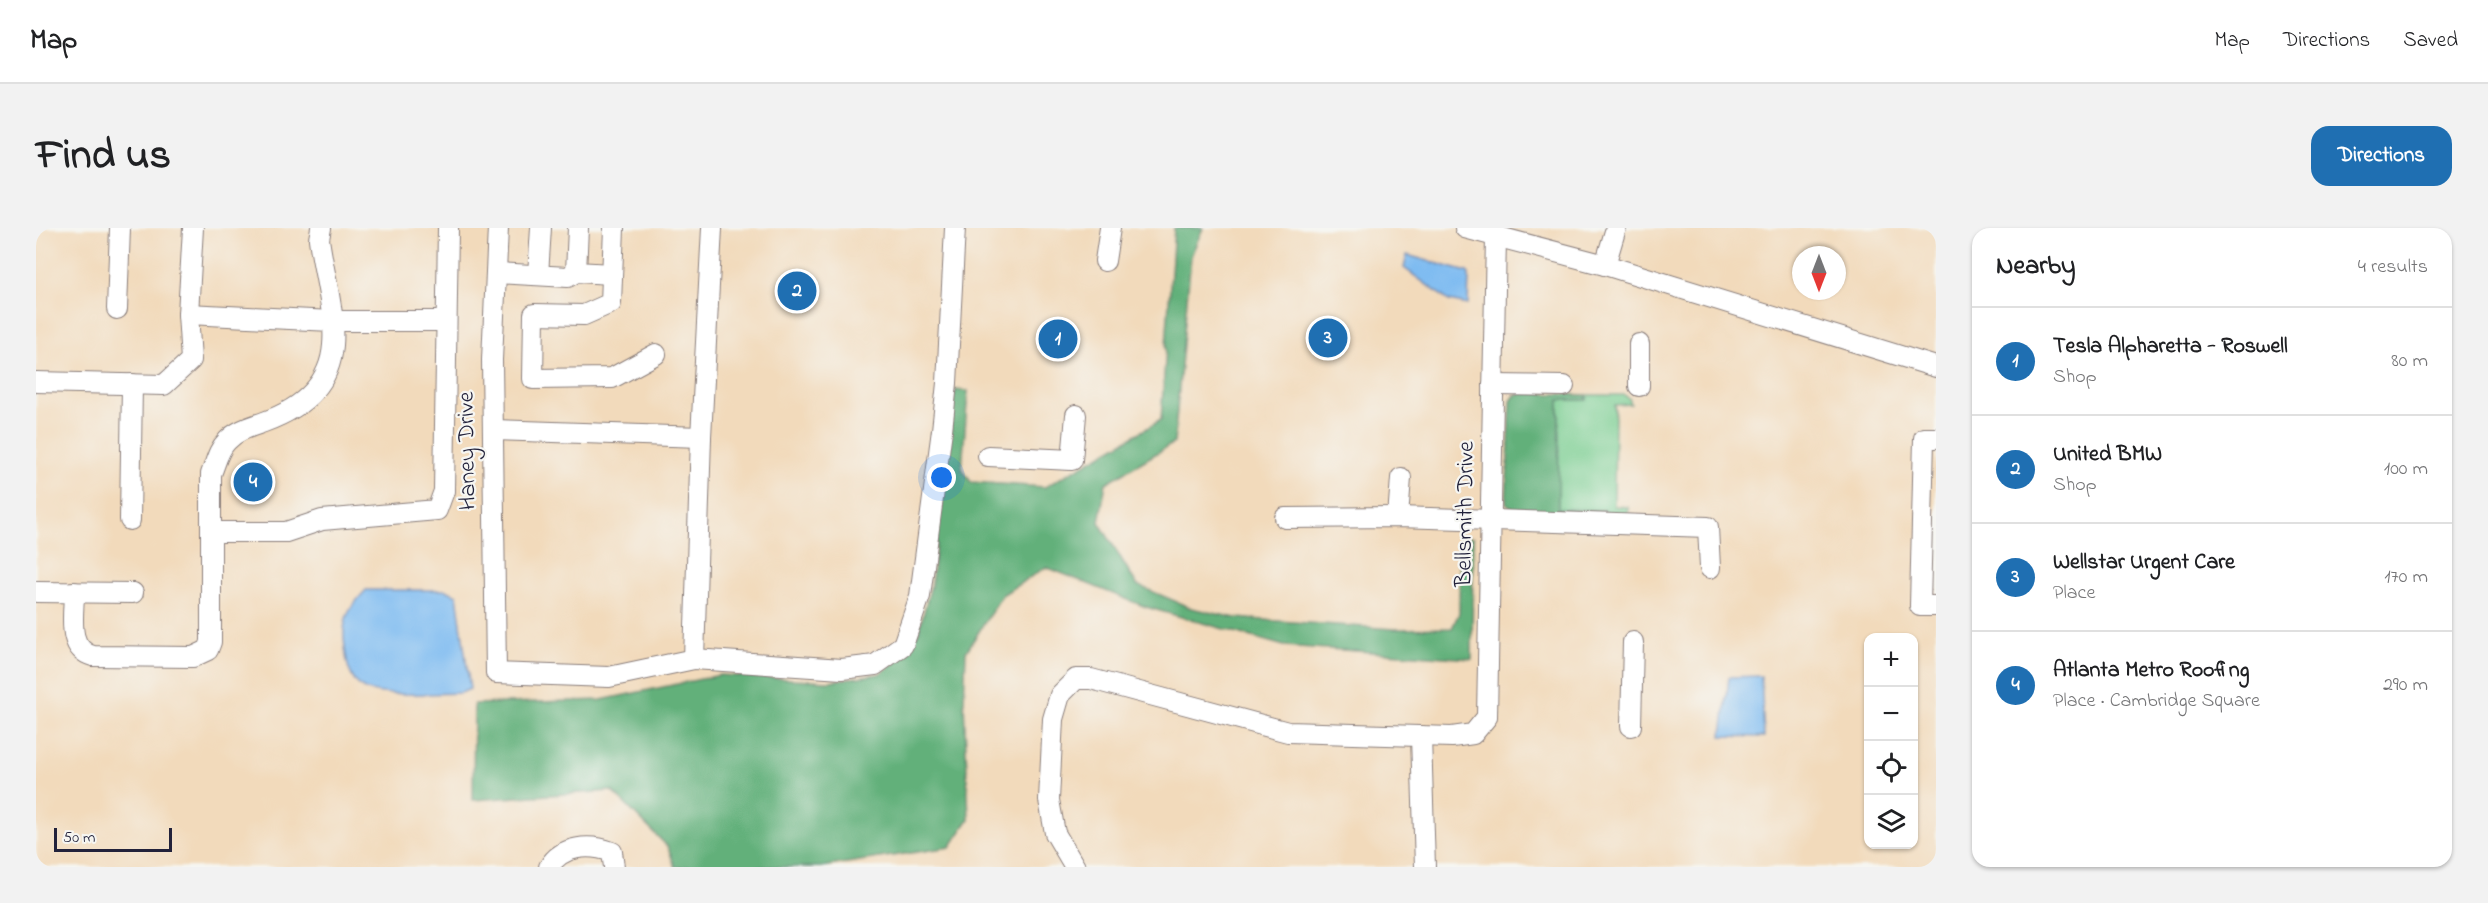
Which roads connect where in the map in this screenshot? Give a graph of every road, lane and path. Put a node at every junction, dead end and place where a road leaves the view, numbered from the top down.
1 (120, 228) edge
2 (193, 228) edge
3 (321, 228) edge
4 (448, 228) edge
5 (498, 228) edge
6 (541, 228) edge
7 (578, 228) edge
8 (614, 228) edge
9 (712, 228) edge
10 (955, 228) edge
11 (1110, 228) edge
12 (1465, 228) edge
13 (1616, 228) edge
14 (1496, 236) junction
15 (1105, 261) dead end
16 (1605, 265) junction
17 (576, 272) junction
18 (497, 273) junction
19 (612, 274) junction
20 (538, 275) junction
21 (117, 309) dead end
22 (188, 314) junction
23 (332, 321) junction
24 (446, 321) junction
25 (1639, 344) dead end
26 (656, 354) dead end
27 (1936, 367) edge
28 (36, 382) edge
29 (132, 384) junction
30 (1493, 385) junction
31 (1564, 386) dead end
32 (1639, 386) dead end
33 (1076, 415) dead end
34 (493, 430) junction
35 (701, 437) junction
36 (1936, 438) edge
37 (988, 456) dead end
38 (1401, 478) dead end
39 (1398, 517) junction
40 (1285, 518) dead end
41 (130, 520) dead end
42 (1491, 520) junction
43 (211, 532) junction
44 (1710, 568) dead end
45 (36, 592) edge
46 (74, 592) junction
47 (133, 593) dead end
48 (1936, 606) edge
49 (1633, 642) dead end
50 (694, 659) junction
51 (1631, 726) dead end
52 (1421, 736) junction
53 (549, 867) edge
54 (614, 867) edge
55 (1075, 867) edge
56 (1425, 867) edge

1 - 21 street
2 - 22 street
3 - 23 street
4 - 24 street
5 - 18 street, Haney Drive
6 - 20 street
7 - 17 street
8 - 19 street
9 - 35 street
10 - 50 street
11 - 15 street
12 - 14 street
13 - 16 street
14 - 16 street
14 - 30 street, Bellsmith Drive
16 - 27 street
17 - 19 street
17 - 20 street
18 - 20 street
18 - 34 street, Haney Drive
19 - 26 street
22 - 23 street
22 - 29 street
23 - 24 street
23 - 43 street
24 - 43 street
25 - 32 street
28 - 29 street
29 - 41 street
30 - 31 street
30 - 42 street, Bellsmith Drive
33 - 37 street
34 - 35 street
34 - 50 street, Haney Drive
35 - 50 street
36 - 48 street
38 - 39 street
39 - 40 street
39 - 42 street
42 - 44 street
42 - 52 street, Bellsmith Drive
43 - 46 street
45 - 46 street
46 - 47 street
49 - 51 street
52 - 55 street, Bellsmith Drive
52 - 56 street
53 - 54 street

